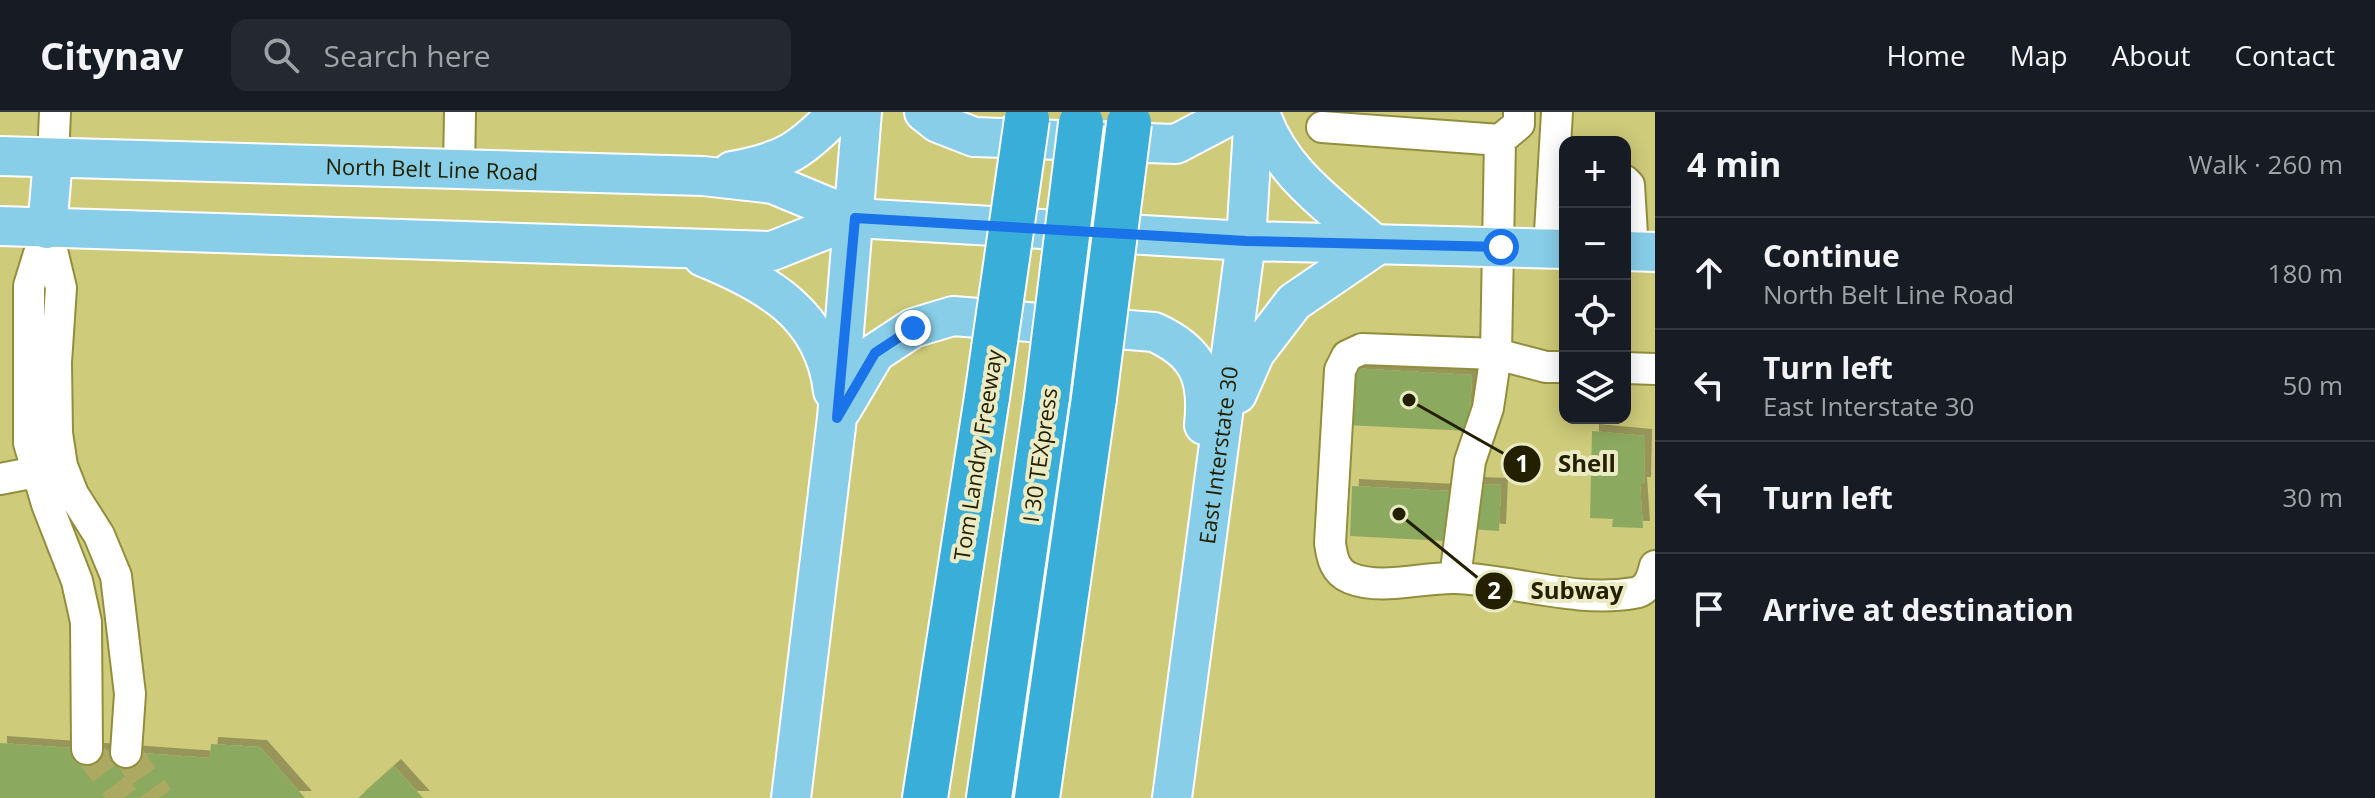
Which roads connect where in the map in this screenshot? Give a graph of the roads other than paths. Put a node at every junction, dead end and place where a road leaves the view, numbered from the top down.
1 (55, 112) edge
2 (460, 112) edge
3 (838, 112) edge
4 (862, 112) edge
5 (924, 112) edge
6 (1237, 112) edge
7 (1257, 112) edge
8 (1557, 112) edge
9 (1028, 115) edge
10 (1082, 118) edge
11 (1129, 118) edge
12 (1426, 123) edge
13 (1513, 125) edge
14 (1322, 127) dead end
15 (0, 156) edge
16 (53, 159) junction
17 (1559, 163) edge
18 (459, 170) junction
19 (703, 176) junction
20 (1631, 200) edge
21 (855, 218) junction
22 (0, 226) edge
23 (47, 229) junction
24 (1246, 241) junction
25 (1376, 246) junction
26 (1501, 247) junction
27 (682, 248) junction
28 (1557, 249) edge
29 (1638, 251) edge
30 (1496, 354) junction
31 (1559, 367) edge
32 (1631, 368) edge
33 (1655, 369) edge
34 (837, 418) junction
35 (1222, 425) junction
36 (51, 470) junction
37 (0, 479) edge
38 (1203, 554) junction
39 (1655, 566) edge
40 (1455, 578) junction
41 (87, 749) tunnel mouth
42 (126, 752) tunnel mouth
43 (791, 798) edge
44 (925, 798) edge
45 (989, 798) edge
46 (1037, 798) edge
47 (1172, 798) edge

1 - 16 lane
2 - 18 lane
3 - 19 main road
4 - 21 main road
5 - 6 main road
7 - 24 main road, East Interstate 30
7 - 25 main road
8 - 17 lane
9 - 44 highway, Tom Landry Freeway, bridge
10 - 45 highway, I 30 TEXpress, bridge
11 - 46 highway, bridge
12 - 13 lane
12 - 14 lane
13 - 26 lane
15 - 16 main road, North Belt Line Road
16 - 18 main road, North Belt Line Road
16 - 23 main road
17 - 28 lane
18 - 19 main road, North Belt Line Road
19 - 21 main road, North Belt Line Road
20 - 29 lane
21 - 24 main road, North Belt Line Road
21 - 27 main road, North Belt Line Road
21 - 34 main road
22 - 23 main road, North Belt Line Road
23 - 27 main road, North Belt Line Road
23 - 36 lane
24 - 25 main road, North Belt Line Road
24 - 35 main road, East Interstate 30
25 - 26 main road, North Belt Line Road
25 - 35 main road
26 - 28 main road, North Belt Line Road
26 - 30 lane
27 - 34 main road
30 - 31 lane
30 - 40 lane
30 - 40 lane
32 - 33 lane
34 - 38 main road
34 - 43 main road
35 - 38 main road, East Interstate 30
36 - 37 lane
36 - 41 lane
36 - 42 lane
38 - 47 main road, East Interstate 30
39 - 40 lane

